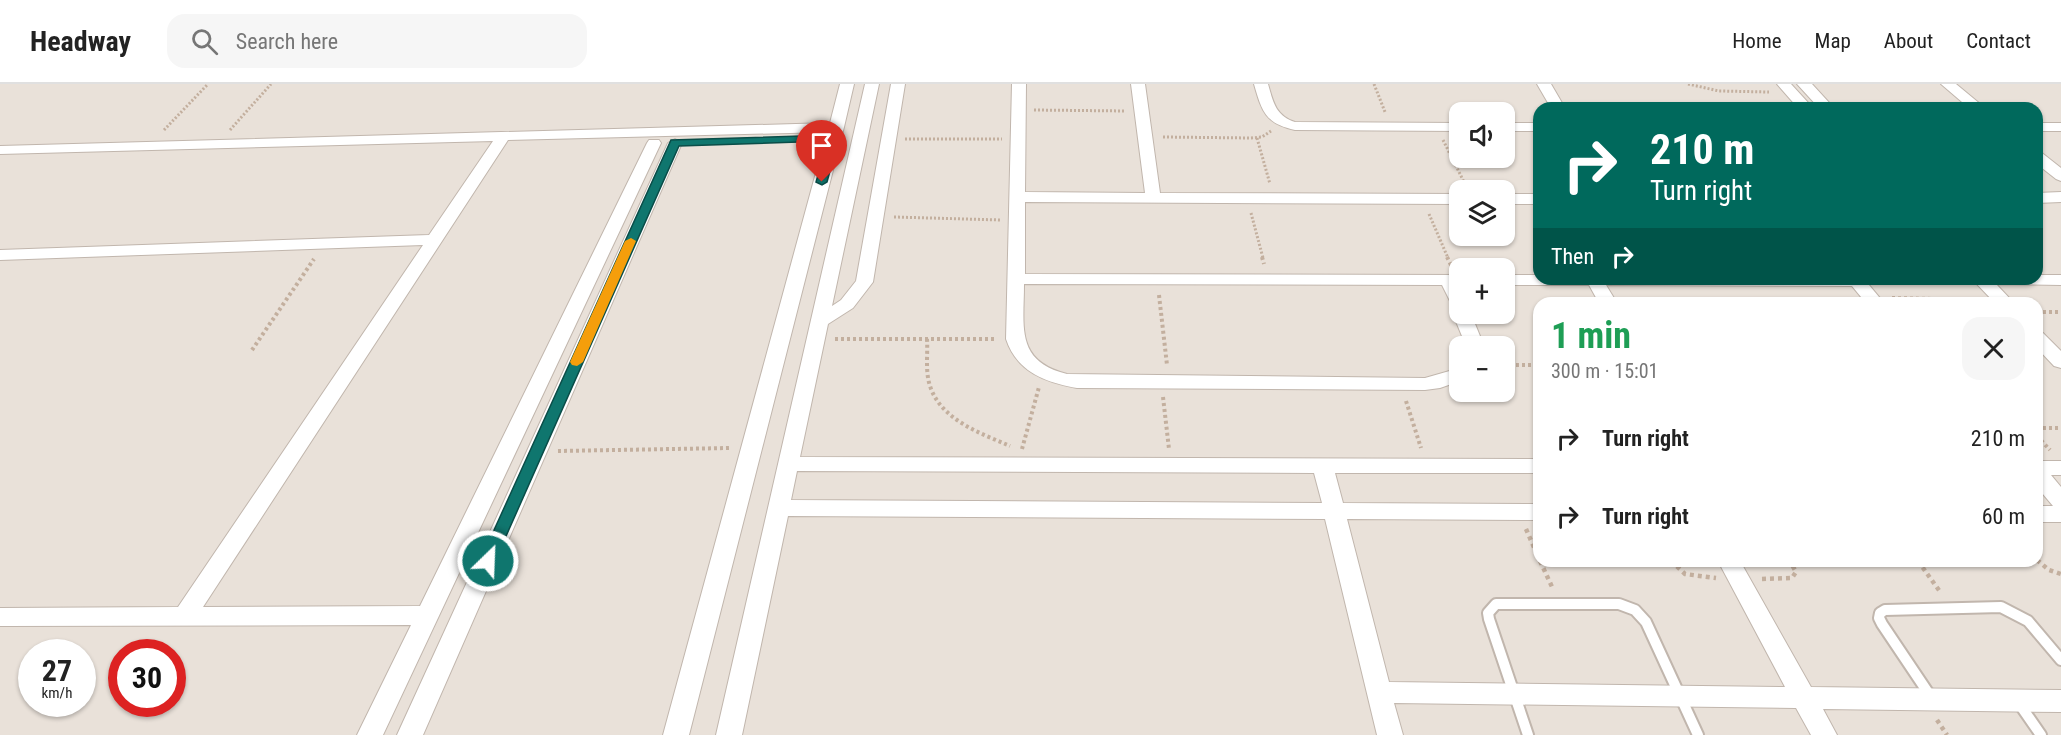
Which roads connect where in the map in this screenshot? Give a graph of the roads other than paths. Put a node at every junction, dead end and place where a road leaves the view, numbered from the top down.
1 (898, 84) edge
2 (1019, 84) edge
3 (1138, 84) edge
4 (1261, 84) edge
5 (1544, 84) edge
6 (1804, 84) edge
7 (1948, 84) edge
8 (847, 85) edge
9 (871, 85) edge
10 (1787, 88) edge
11 (1554, 102) edge
12 (1800, 102) edge
13 (1821, 102) edge
14 (1970, 102) edge
15 (1449, 127) edge
16 (1515, 127) edge
17 (1533, 127) edge
18 (2043, 127) edge
19 (2061, 127) edge
20 (835, 132) junction
21 (500, 142) junction
22 (654, 143) junction
23 (675, 143) junction
24 (0, 150) edge
25 (2043, 161) edge
26 (0, 163) edge
27 (2061, 176) edge
28 (1017, 197) junction
29 (2061, 197) edge
30 (1153, 198) junction
31 (2043, 198) edge
32 (1449, 199) edge
33 (1515, 199) edge
34 (1533, 199) edge
35 (435, 240) junction
36 (0, 255) edge
37 (1016, 279) junction
38 (1449, 280) edge
39 (1515, 280) edge
40 (1533, 280) edge
41 (2043, 280) edge
42 (2061, 280) edge
43 (1860, 285) edge
44 (1988, 285) edge
45 (1870, 297) edge
46 (1999, 297) edge
47 (818, 330) junction
48 (2043, 343) edge
49 (2061, 362) edge
50 (1449, 378) edge
51 (788, 464) junction
52 (1323, 465) junction
53 (1533, 466) edge
54 (2043, 468) edge
55 (2061, 468) edge
56 (2043, 480) edge
57 (2061, 501) edge
58 (779, 508) junction
59 (1334, 511) junction
60 (1529, 512) edge
61 (2043, 514) edge
62 (2061, 514) edge
63 (1732, 567) edge
64 (427, 615) junction
65 (0, 616) edge
66 (184, 616) junction
67 (2061, 660) edge
68 (1380, 692) junction
69 (1514, 694) junction
70 (1680, 696) junction
71 (1804, 698) junction
72 (1933, 699) junction
73 (2016, 700) junction
74 (2061, 701) edge
75 (370, 735) edge
76 (410, 735) edge
77 (676, 735) edge
78 (729, 735) edge
79 (1390, 735) edge
80 (1528, 735) edge
81 (1698, 735) edge
82 (1824, 735) edge
83 (2041, 735) edge

1 - 47 street
2 - 28 street
3 - 30 street
4 - 15 street
5 - 11 street
6 - 13 street
7 - 14 street
8 - 9 street
8 - 20 street
9 - 47 street
10 - 12 street
16 - 17 street
18 - 19 street
20 - 21 street
20 - 23 street
20 - 77 street
21 - 22 street
21 - 24 street
21 - 26 street
21 - 35 street
22 - 23 street
22 - 64 street
23 - 76 street
25 - 27 street
28 - 30 street
28 - 37 street
29 - 31 street
30 - 32 street
33 - 34 street
35 - 36 street
35 - 66 street
37 - 38 street
37 - 50 street
39 - 40 street
41 - 42 street
43 - 45 street
44 - 46 street
47 - 51 street
48 - 49 street
51 - 52 street
51 - 58 street
52 - 53 street
52 - 59 street
54 - 55 street
56 - 57 street
58 - 59 street
58 - 78 street
59 - 60 street
59 - 68 street
61 - 62 street
63 - 71 street
64 - 66 street
64 - 75 street
65 - 66 street
67 - 72 lane
68 - 69 street
68 - 79 street
69 - 70 street
69 - 70 lane
69 - 80 lane
70 - 71 street
70 - 81 lane
71 - 72 street
71 - 82 street
72 - 73 street
73 - 74 street
73 - 83 lane

